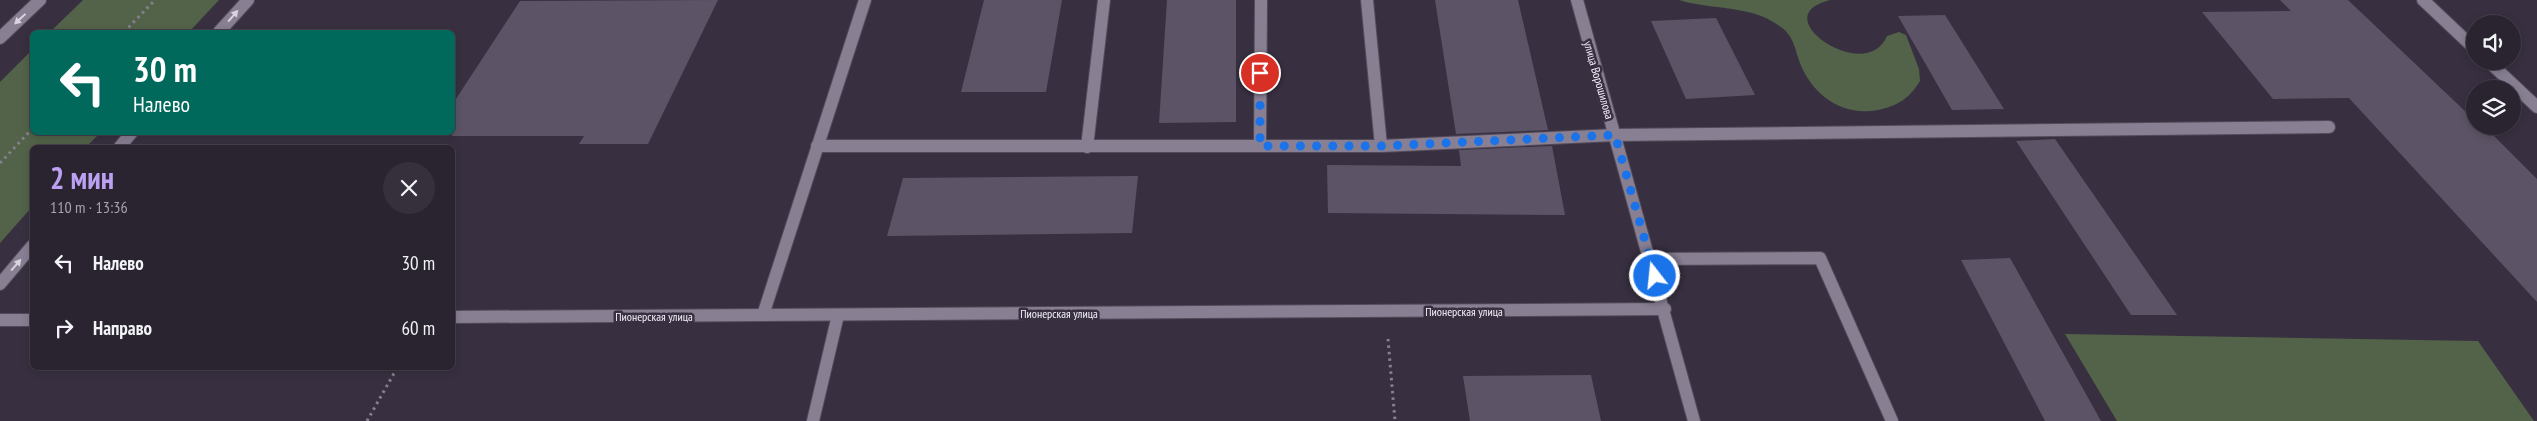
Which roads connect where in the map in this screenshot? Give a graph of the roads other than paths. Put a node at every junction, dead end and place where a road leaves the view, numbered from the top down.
1 (40, 0) edge
2 (248, 0) edge
3 (865, 0) edge
4 (1104, 0) edge
5 (1261, 0) edge
6 (1367, 0) edge
7 (1577, 0) edge
8 (2422, 0) edge
9 (221, 30) edge
10 (0, 38) edge
11 (2466, 41) edge
12 (2498, 70) edge
13 (2537, 107) edge
14 (2329, 126) dead end
15 (130, 135) edge
16 (1615, 135) junction
17 (121, 145) edge
18 (817, 146) junction
19 (1260, 146) junction
20 (1381, 146) junction
21 (1087, 147) junction
22 (30, 248) edge
23 (1650, 259) junction
24 (0, 284) edge
25 (1665, 310) junction
26 (838, 315) junction
27 (763, 316) junction
28 (455, 317) edge
29 (0, 320) edge
30 (30, 320) edge
31 (813, 421) edge
32 (1694, 421) edge
33 (1892, 421) edge

1 -> 10 street
9 -> 2 street
3 - 18 street
4 - 21 street
5 - 19 street
6 - 20 street
7 - 16 street, улица Ворошилова
8 - 11 street
12 - 13 street
14 - 16 street
15 - 17 street
16 - 20 street
16 - 23 street, улица Ворошилова
18 - 21 street
18 - 27 street
19 - 20 street
19 - 21 street
24 -> 22 street
23 - 25 street, улица Ворошилова
23 - 33 street
25 - 26 street, Пионерская улица
25 - 32 street, улица Ворошилова
26 - 27 street, Пионерская улица
26 - 31 street
27 - 28 street, Пионерская улица
29 - 30 street

